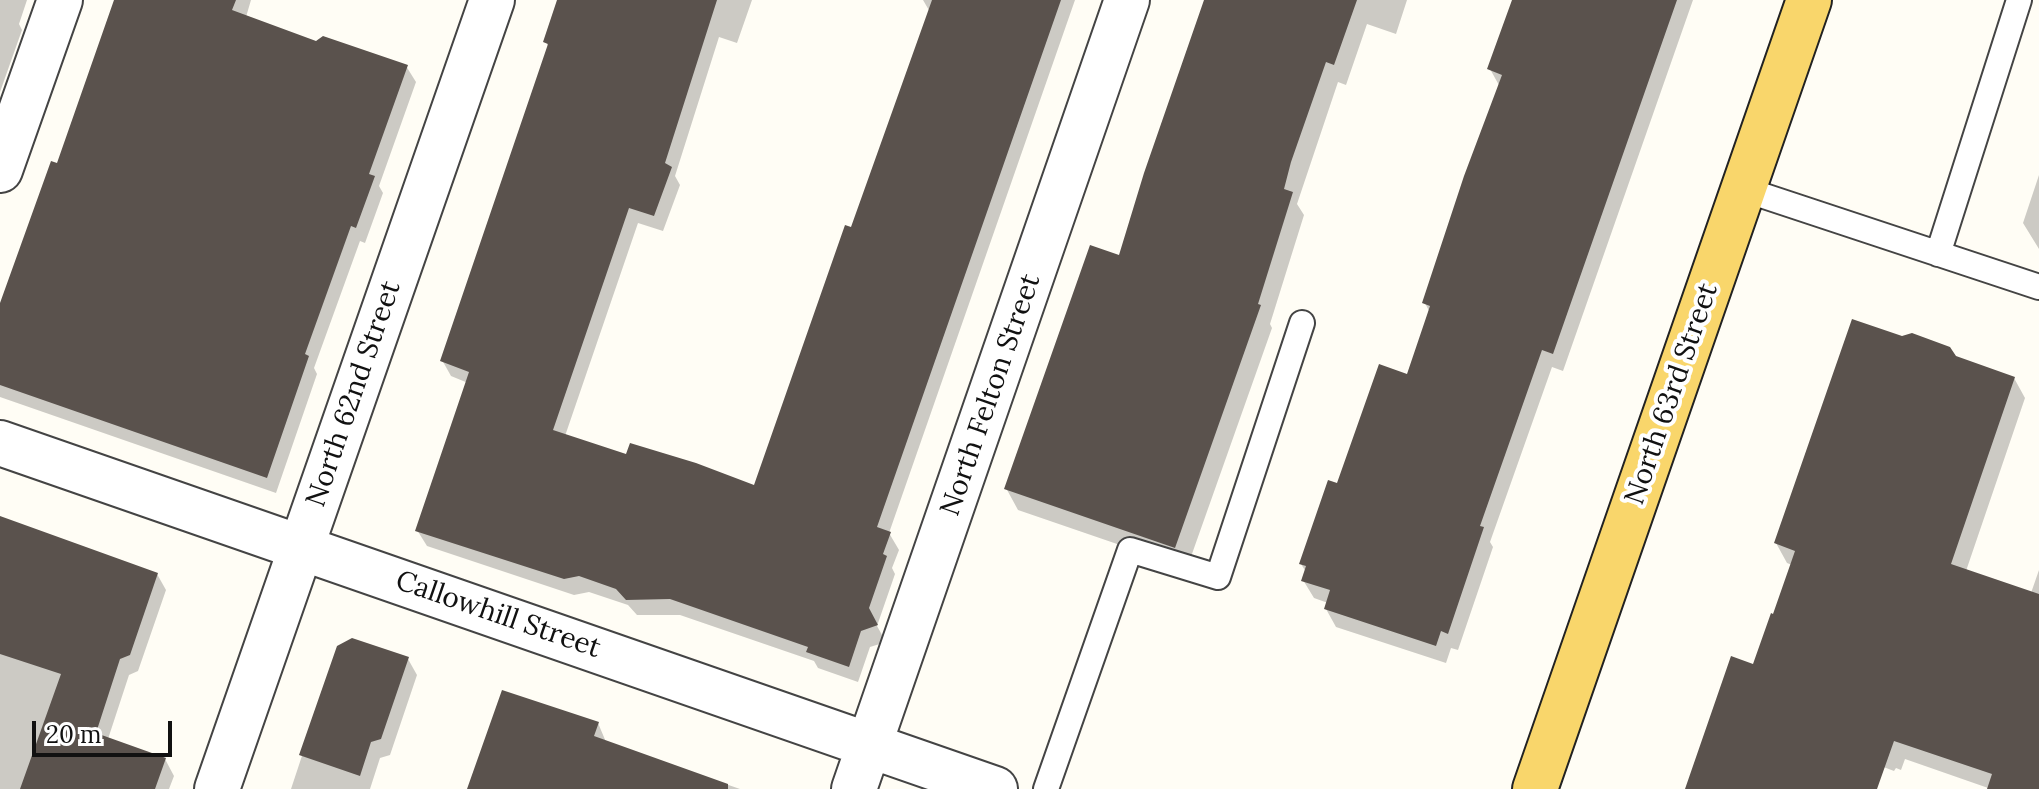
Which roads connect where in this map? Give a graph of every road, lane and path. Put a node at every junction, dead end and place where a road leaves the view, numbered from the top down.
1 (60, 0) edge
2 (492, 0) edge
3 (1127, 0) edge
4 (1809, 0) edge
5 (2019, 0) edge
6 (0, 170) edge
7 (1743, 189) junction
8 (1938, 254) junction
9 (2039, 287) edge
10 (1302, 323) dead end
11 (0, 443) edge
12 (301, 547) junction
13 (870, 745) junction
14 (217, 789) edge
15 (854, 789) edge
16 (995, 789) edge
17 (1046, 789) edge
18 (1535, 789) edge

1 - 6 street
2 - 12 street, North 62nd Street
3 - 13 street, North Felton Street
4 - 7 main road, North 63rd Street
5 - 8 lane
7 - 8 lane
7 - 18 main road, North 63rd Street
8 - 9 lane
10 - 17 lane
11 - 12 street, Callowhill Street
12 - 13 street, Callowhill Street
12 - 14 street, North 62nd Street
13 - 15 street, North Felton Street
13 - 16 street, Callowhill Street

